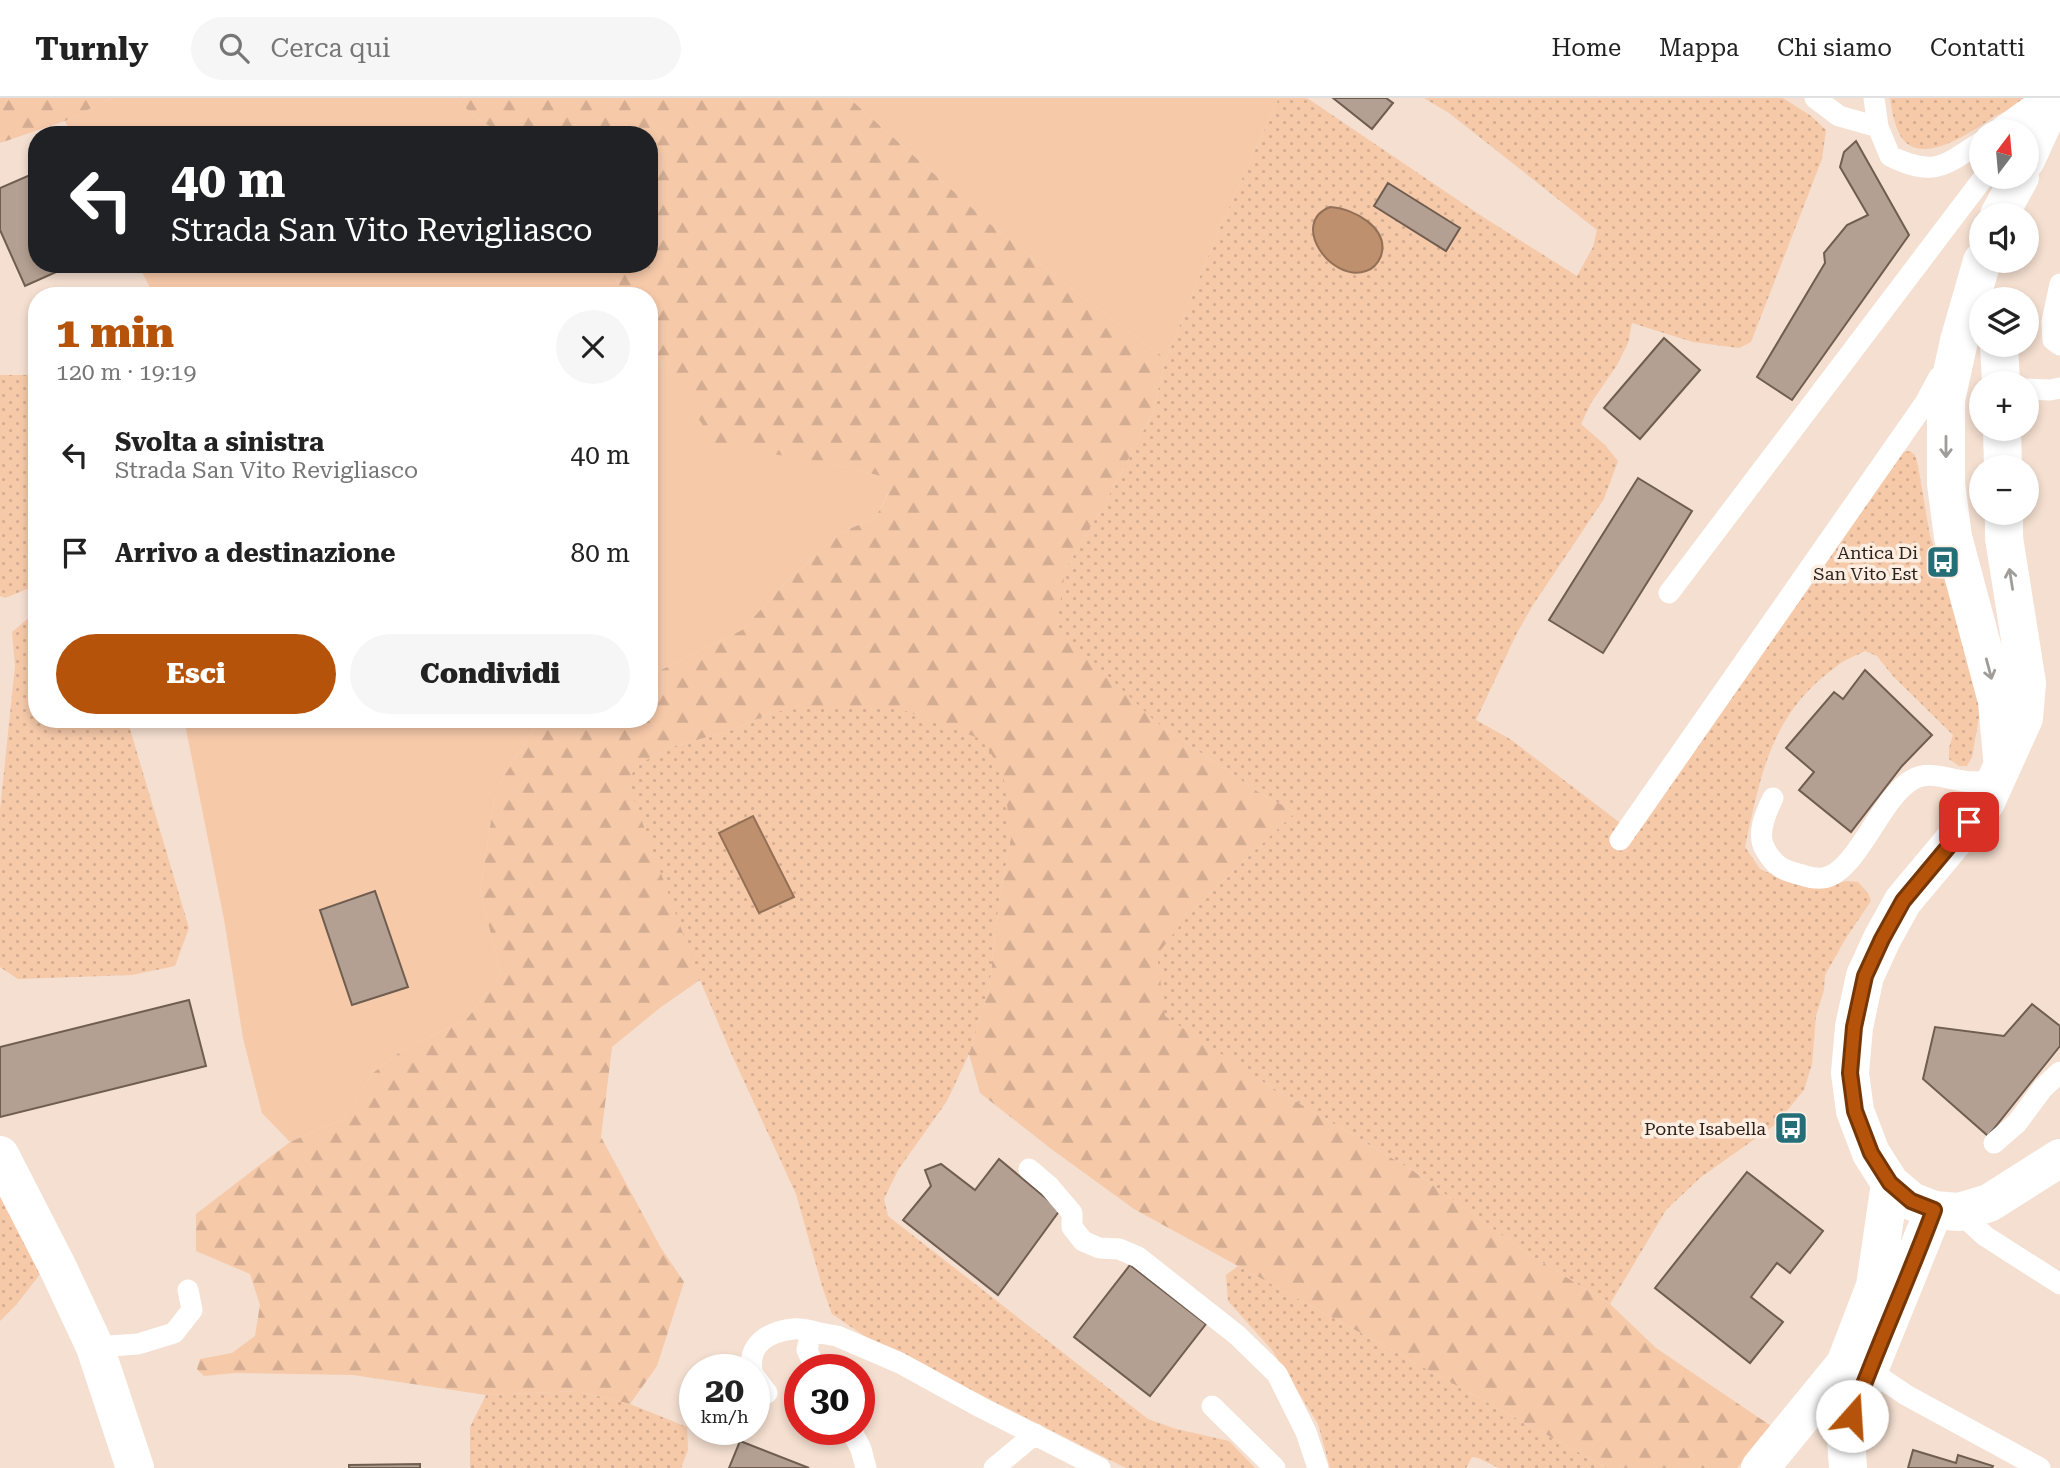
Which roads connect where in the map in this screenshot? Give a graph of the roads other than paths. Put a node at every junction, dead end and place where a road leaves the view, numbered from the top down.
1 (1815, 98) edge
2 (1874, 98) edge
3 (2045, 111) edge
4 (2025, 119) edge
5 (1878, 127) junction
6 (1969, 150) edge
7 (1975, 189) edge
8 (1979, 273) edge
9 (2060, 284) edge
10 (1959, 341) junction
11 (2060, 345) edge
12 (2060, 388) edge
13 (2039, 390) edge
14 (2004, 525) edge
15 (1670, 593) dead end
16 (2000, 772) junction
17 (1773, 798) dead end
18 (1620, 839) dead end
19 (2060, 1072) edge
20 (1994, 1143) dead end
21 (0, 1155) edge
22 (2060, 1158) edge
23 (1029, 1169) dead end
24 (1890, 1183) junction
25 (1947, 1211) junction
26 (2060, 1284) edge
27 (188, 1290) dead end
28 (820, 1333) junction
29 (95, 1347) junction
30 (752, 1354) edge
31 (809, 1354) edge
32 (1869, 1370) junction
33 (1212, 1406) dead end
34 (1035, 1434) junction
35 (860, 1445) edge
36 (135, 1468) edge
37 (866, 1468) edge
38 (994, 1468) edge
39 (1100, 1468) edge
40 (1275, 1468) edge
41 (1318, 1468) edge
42 (1760, 1468) edge
43 (1848, 1468) edge
44 (2040, 1468) edge

1 - 5 lane
2 - 5 lane
3 - 4 lane
5 - 6 lane
7 - 15 lane
8 - 10 street
9 - 11 lane
10 -> 16 street
10 - 18 lane
12 - 13 lane
16 -> 14 street
16 - 17 lane
16 - 24 street
19 - 20 lane
21 - 29 street
22 - 25 street
23 - 41 lane
24 - 25 street
24 - 42 street
25 - 26 lane
25 - 32 street
27 - 29 lane
28 - 30 lane
28 - 31 lane
28 - 34 lane
29 - 36 street
32 - 43 street
32 - 44 lane
33 - 40 lane
34 - 38 lane
34 - 39 lane
35 - 37 lane

